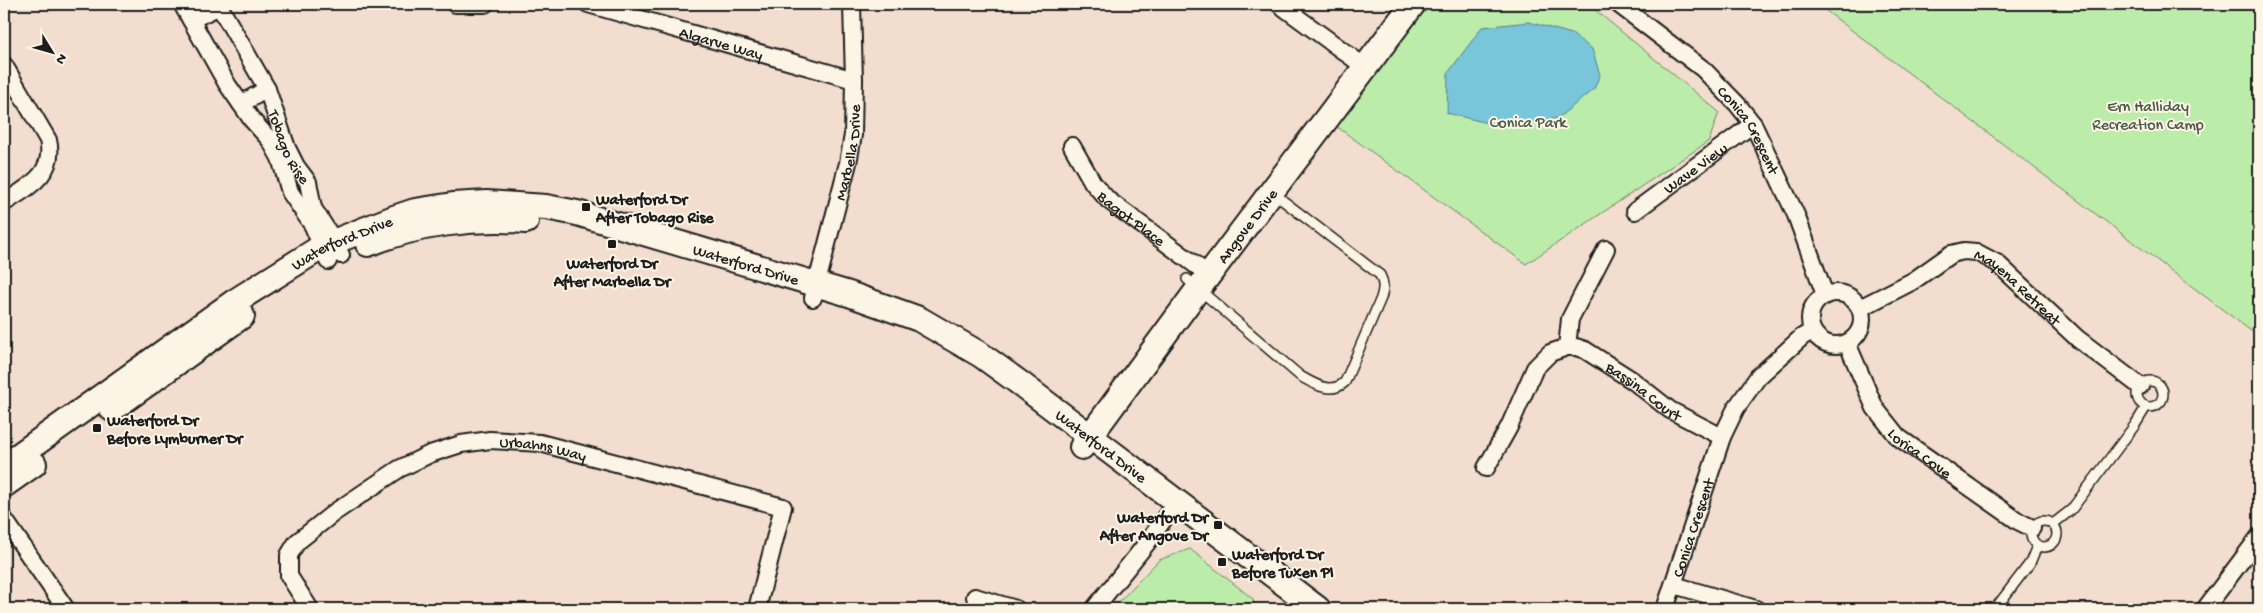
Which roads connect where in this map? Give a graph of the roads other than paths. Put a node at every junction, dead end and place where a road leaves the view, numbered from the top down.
1 (182, 4) edge
2 (455, 4) edge
3 (485, 4) edge
4 (588, 4) edge
5 (852, 4) edge
6 (1279, 4) edge
7 (1394, 4) edge
8 (1413, 4) edge
9 (1618, 4) edge
10 (218, 5) edge
11 (191, 20) junction
12 (1359, 62) junction
13 (4, 65) edge
14 (854, 80) junction
15 (267, 89) junction
16 (241, 104) junction
17 (1753, 124) junction
18 (1072, 146) dead end
19 (1271, 192) junction
20 (4, 203) edge
21 (1635, 211) dead end
22 (1606, 249) dead end
23 (331, 251) junction
24 (1198, 277) junction
25 (814, 292) junction
26 (1825, 295) junction
27 (1860, 308) junction
28 (1812, 331) junction
29 (1847, 343) junction
30 (1567, 347) junction
31 (2140, 386) junction
32 (2146, 407) junction
33 (1079, 437) junction
34 (1722, 437) junction
35 (4, 466) edge
36 (1486, 468) dead end
37 (4, 485) edge
38 (1172, 508) junction
39 (4, 519) edge
40 (2053, 524) junction
41 (2032, 528) junction
42 (2259, 537) edge
43 (2037, 546) junction
44 (1674, 586) junction
45 (975, 597) dead end
46 (1306, 607) edge
47 (66, 609) edge
48 (310, 609) edge
49 (757, 609) edge
50 (1016, 609) edge
51 (1094, 609) edge
52 (1666, 609) edge
53 (1756, 609) edge
54 (1996, 609) edge
55 (2205, 609) edge

1 - 11 street, Tobago Rise
2 - 3 street
4 - 14 street, Algarve Way
5 - 14 street, Marbella Drive
6 - 12 street
7 - 12 street, Angove Drive
8 - 12 street, Angove Drive
9 - 17 street, Conica Crescent
10 - 11 street, Tobago Rise
10 - 15 street, Tobago Rise
11 - 16 street, Tobago Rise
12 - 19 street, Angove Drive
12 - 24 street, Angove Drive
13 - 20 street
14 - 25 street, Marbella Drive
15 - 16 street, Tobago Rise
15 - 23 street, Tobago Rise
16 - 23 street, Tobago Rise
17 - 21 street, Wave View
17 - 26 street, Conica Crescent
18 - 24 street, Bagot Place
19 - 24 street, Angove Drive
19 - 24 lane
22 - 30 street
23 - 25 street, Waterford Drive
23 - 35 street, Waterford Drive
23 - 37 street, Waterford Drive
24 - 33 street, Angove Drive
25 - 33 street, Waterford Drive
26 - 27 street
26 - 28 street
27 - 29 street
27 - 31 street, Mayena Retreat
28 - 29 street
28 - 34 street, Conica Crescent
29 - 41 street, Lorica Cove
30 - 34 street, Bassina Court
30 - 36 street
31 - 32 lane
31 - 32 lane
32 - 40 lane
33 - 38 street, Waterford Drive
34 - 44 street, Conica Crescent
38 - 46 street, Waterford Drive
38 - 51 street
39 - 47 street
40 - 41 lane
40 - 43 lane
41 - 43 lane
42 - 55 street
43 - 54 lane
44 - 52 street, Conica Crescent
44 - 53 street
45 - 50 street
48 - 49 street, Urbahns Way

